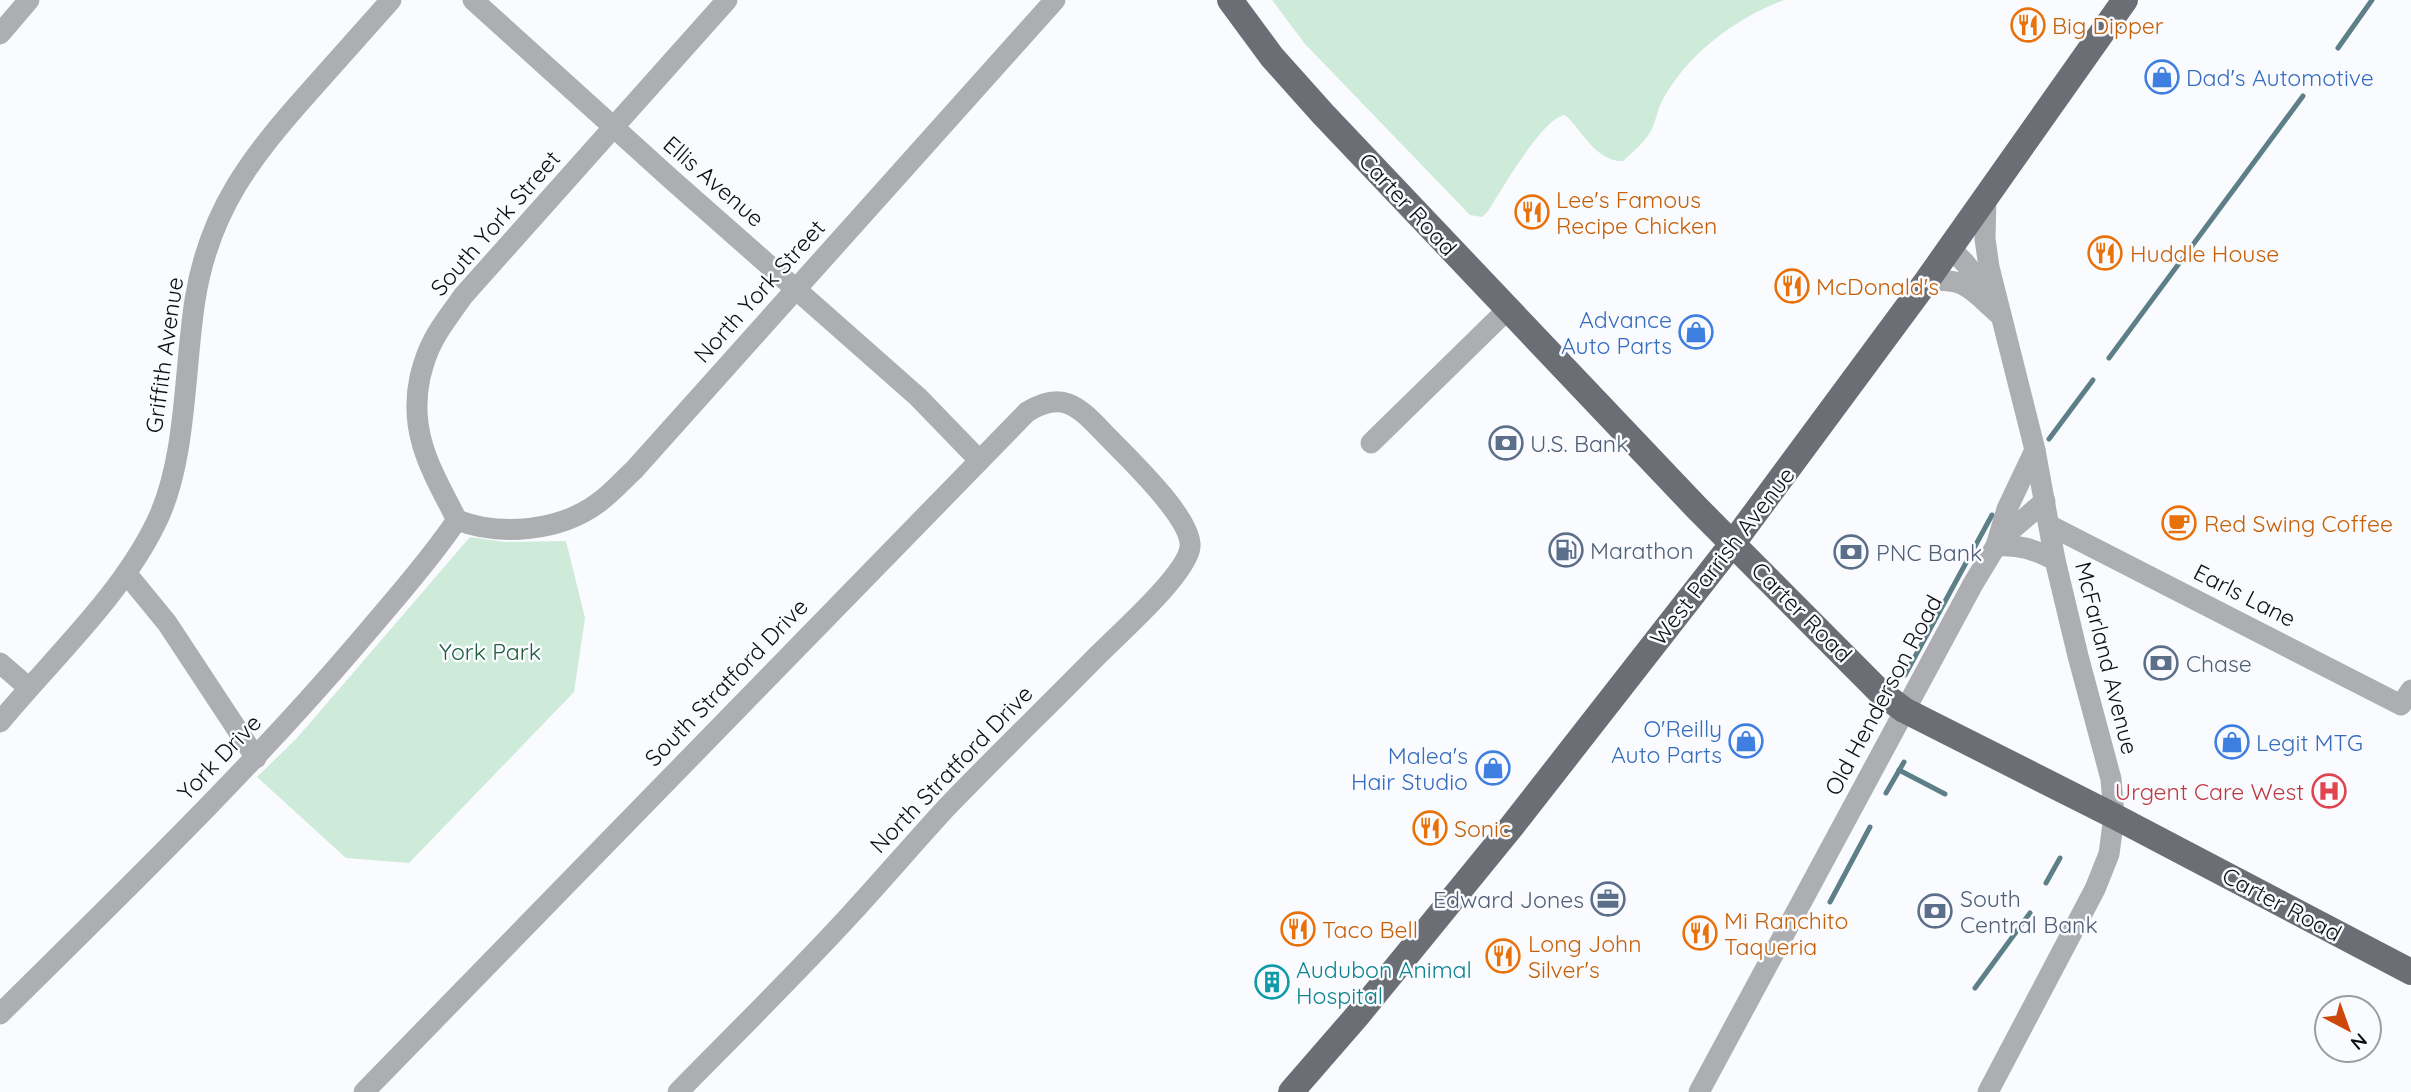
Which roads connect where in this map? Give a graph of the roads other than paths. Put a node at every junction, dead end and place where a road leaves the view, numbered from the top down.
1 (29, 0) edge
2 (391, 0) edge
3 (473, 0) edge
4 (727, 0) edge
5 (1055, 0) edge
6 (1230, 0) edge
7 (2125, 0) edge
8 (0, 34) edge
9 (613, 125) junction
10 (1986, 197) junction
11 (1950, 248) junction
12 (1926, 282) junction
13 (797, 288) junction
14 (1508, 309) junction
15 (2000, 315) junction
16 (1371, 443) dead end
17 (2035, 450) junction
18 (979, 460) junction
19 (1140, 471) joint
20 (2045, 501) junction
21 (457, 520) junction
22 (2049, 525) junction
23 (1733, 543) junction
24 (1996, 546) junction
25 (2056, 560) junction
26 (126, 573) junction
27 (0, 663) edge
28 (29, 688) junction
29 (2411, 690) edge
30 (1904, 710) junction
31 (0, 722) edge
32 (256, 758) junction
33 (2114, 816) junction
34 (2411, 972) edge
35 (0, 1014) edge
36 (364, 1092) edge
37 (678, 1092) edge
38 (1291, 1092) edge
39 (1699, 1092) edge
40 (1988, 1092) edge

1 - 8 street
2 - 26 street, Griffith Avenue
3 - 9 street, Ellis Avenue
4 - 9 street, South York Street
5 - 13 street, North York Street
6 - 14 main road, Carter Road
7 - 10 main road, West Parrish Avenue
9 - 13 street, Ellis Avenue
9 - 21 street, South York Street
10 - 11 main road, West Parrish Avenue
10 - 15 street
11 - 12 main road, West Parrish Avenue
11 - 15 street
12 - 15 street
12 - 23 main road, West Parrish Avenue
13 - 18 street, Ellis Avenue
13 - 21 street, North York Street
14 - 16 street
14 - 23 main road, Carter Road
15 - 17 street
17 - 20 street
17 - 24 street
18 - 19 street, South Stratford Drive
18 - 36 street, South Stratford Drive
19 - 37 street, North Stratford Drive
20 - 22 street, McFarland Avenue
20 - 24 street, Old Henderson Road
21 - 32 street, York Drive
22 - 25 street, McFarland Avenue
22 - 29 street, Earls Lane
23 - 30 main road, Carter Road
23 - 38 main road, West Parrish Avenue
24 - 25 street
24 - 30 street, Old Henderson Road
25 - 33 street, McFarland Avenue
26 - 28 street, Griffith Avenue
26 - 32 street
27 - 28 street
28 - 31 street, Griffith Avenue
30 - 33 main road, Carter Road
30 - 39 street, Old Henderson Road
32 - 35 street, York Drive
33 - 34 main road, Carter Road
33 - 40 street, McFarland Avenue

